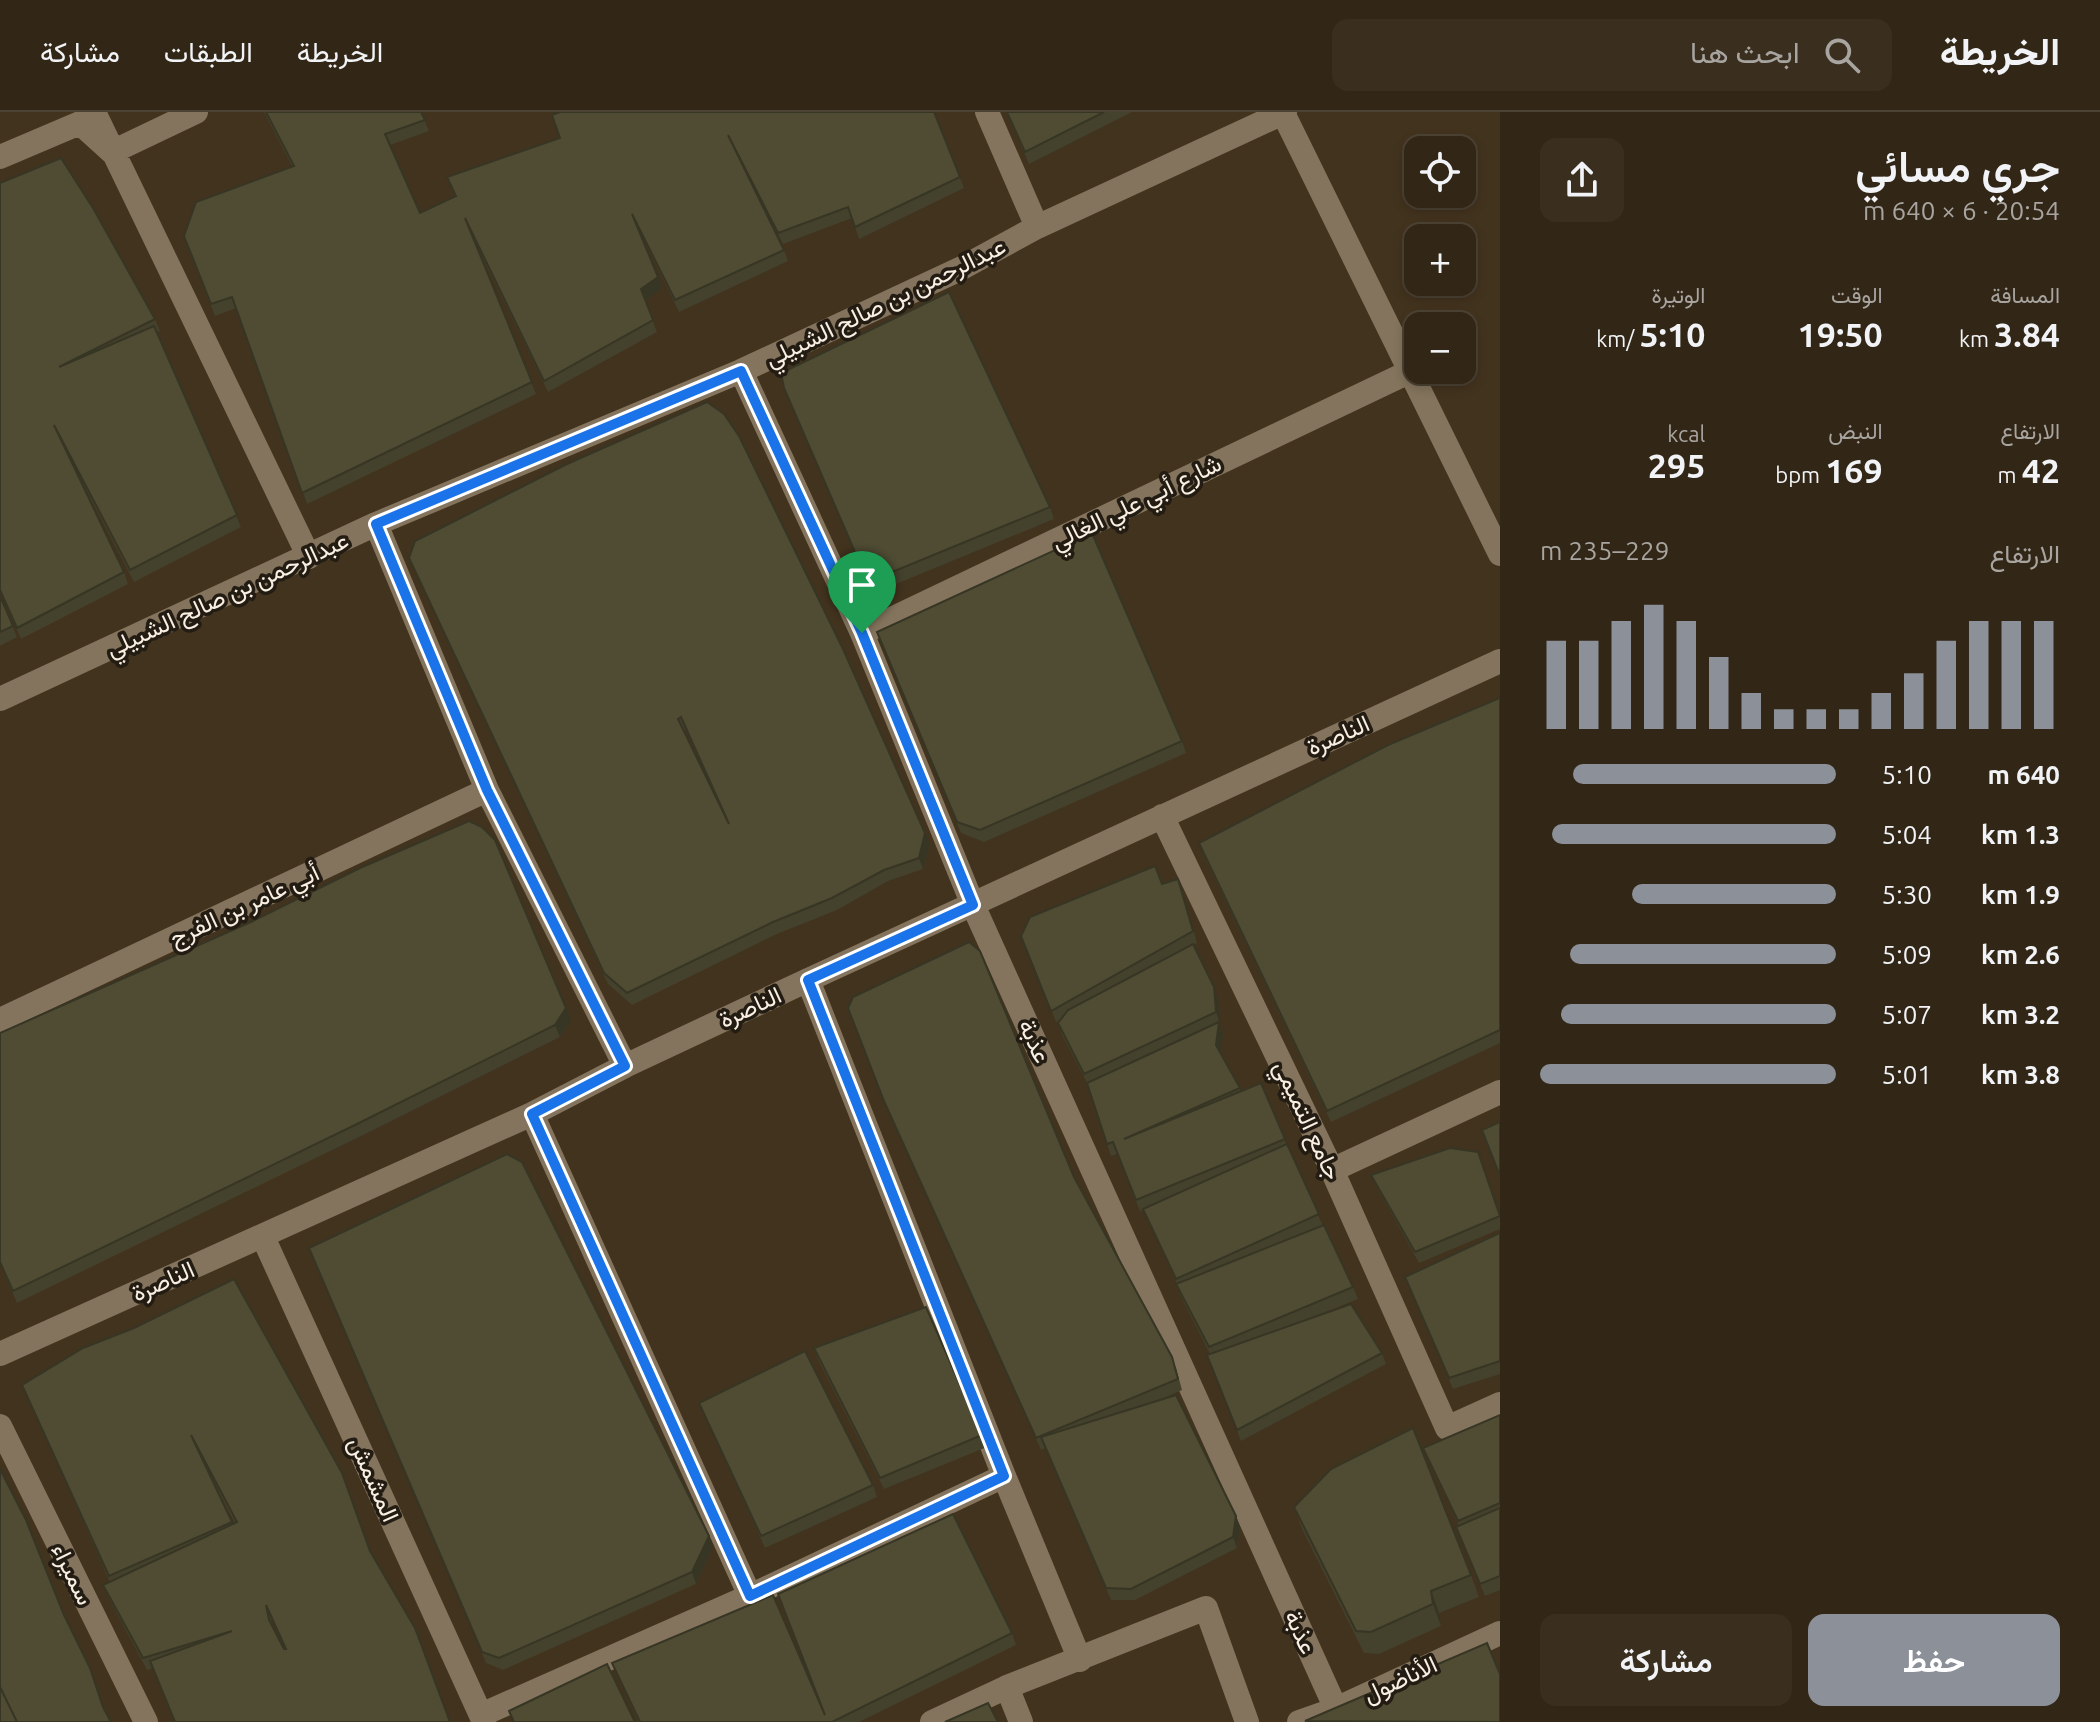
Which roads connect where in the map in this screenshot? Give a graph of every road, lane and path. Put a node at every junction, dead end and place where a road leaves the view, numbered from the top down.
1 (94, 112) edge
2 (196, 112) edge
3 (987, 112) edge
4 (1284, 112) edge
5 (112, 152) junction
6 (0, 157) edge
7 (1037, 227) junction
8 (1404, 357) edge
9 (741, 371) junction
10 (1404, 374) edge
11 (1417, 384) edge
12 (376, 524) junction
13 (1500, 554) edge
14 (309, 557) junction
15 (862, 633) junction
16 (1500, 661) edge
17 (0, 699) edge
18 (487, 790) junction
19 (1162, 816) junction
20 (973, 905) junction
21 (808, 980) junction
22 (0, 1020) edge
23 (625, 1066) junction
24 (1500, 1092) edge
25 (532, 1114) junction
26 (1332, 1170) junction
27 (263, 1237) junction
28 (0, 1354) edge
29 (1500, 1404) edge
30 (0, 1426) edge
31 (1004, 1476) junction
32 (750, 1596) junction
33 (1500, 1633) edge
34 (1080, 1660) junction
35 (1007, 1687) junction
36 (1336, 1709) junction
37 (482, 1719) edge
38 (146, 1722) edge
39 (932, 1722) edge
40 (1021, 1722) edge
41 (1247, 1722) edge
42 (1299, 1722) edge

1 - 5 street
2 - 5 street
3 - 7 street
4 - 7 street, عبدالرحمن بن صالح الشبيلي
4 - 8 street
5 - 6 street
5 - 14 street
7 - 9 street, عبدالرحمن بن صالح الشبيلي
9 - 12 street, عبدالرحمن بن صالح الشبيلي
9 - 15 street, عذبة
10 - 15 street, شارع أبي علي الغالي
11 - 13 street
12 - 14 street, عبدالرحمن بن صالح الشبيلي
12 - 18 street
14 - 17 street, عبدالرحمن بن صالح الشبيلي
15 - 20 street, عذبة
16 - 19 street, الناصرة
18 - 22 street, أبي عامر بن الفرج
18 - 23 street
19 - 20 street, الناصرة
19 - 26 street, جامع التميمي
20 - 21 street, الناصرة
20 - 36 street, عذبة
21 - 23 street, الناصرة
21 - 31 street
23 - 25 street, الناصرة
24 - 26 street
25 - 27 street, الناصرة
25 - 32 street
26 - 29 street, جامع التميمي
27 - 28 street, الناصرة
27 - 37 street, المشمش
30 - 38 street, سميراء
31 - 32 street
31 - 34 street
32 - 37 street
33 - 36 street, الأناضول
34 - 35 street
34 - 41 street
35 - 39 street
35 - 40 street
36 - 42 street, الأناضول

